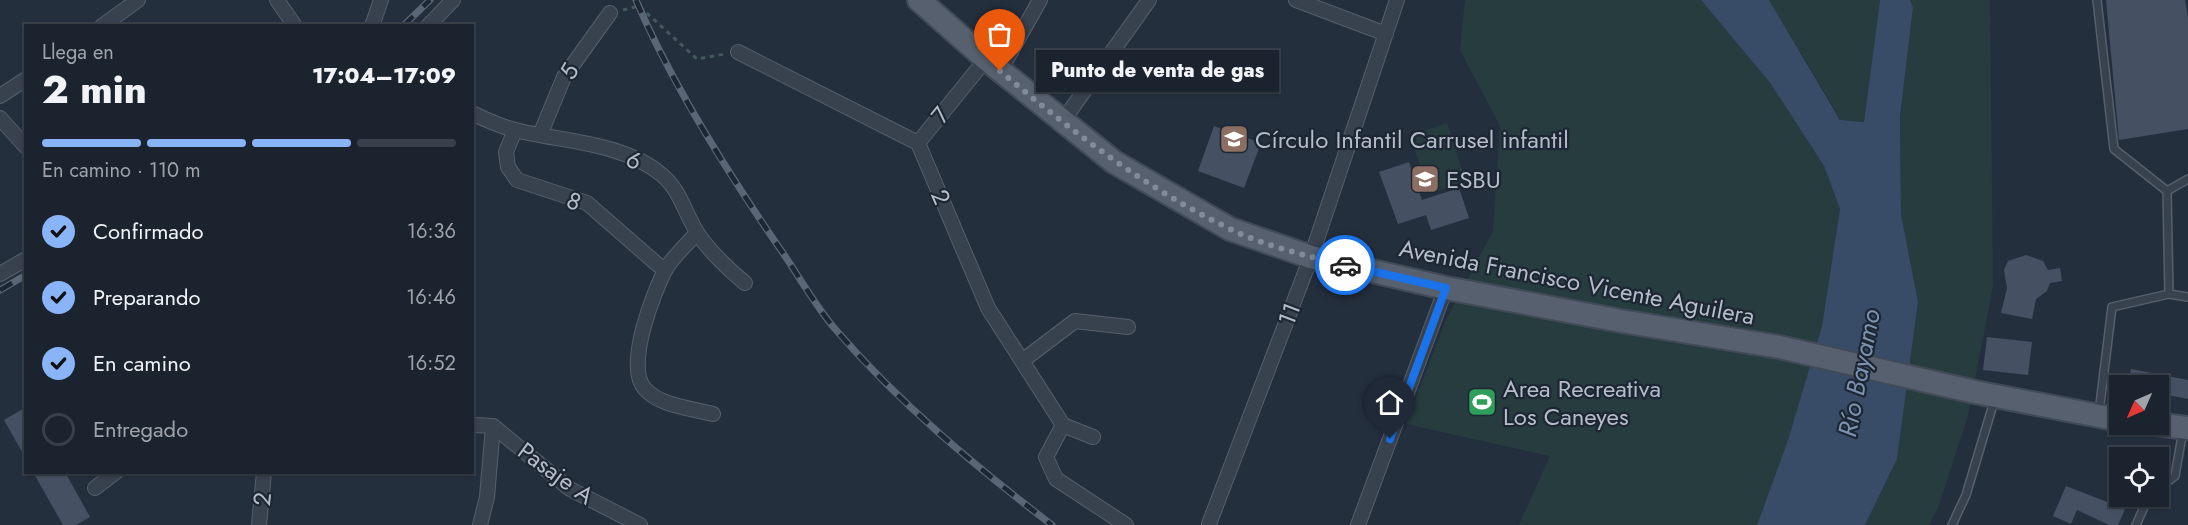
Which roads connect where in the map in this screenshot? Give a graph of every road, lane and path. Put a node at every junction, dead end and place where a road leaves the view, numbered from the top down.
1 (138, 0) edge
2 (277, 0) edge
3 (381, 0) edge
4 (453, 0) edge
5 (919, 0) edge
6 (1040, 0) edge
7 (1149, 0) edge
8 (1296, 0) edge
9 (1397, 0) edge
10 (2097, 0) edge
11 (610, 13) joint
12 (105, 24) edge
13 (294, 24) edge
14 (373, 24) edge
15 (430, 24) edge
16 (1386, 34) junction
17 (738, 52) joint
18 (993, 65) junction
19 (24, 80) edge
20 (0, 96) edge
21 (474, 114) edge
22 (0, 118) edge
23 (1062, 122) junction
24 (515, 129) junction
25 (540, 135) junction
26 (918, 143) junction
27 (24, 145) edge
28 (2188, 179) edge
29 (2167, 191) junction
30 (697, 233) junction
31 (1311, 257) junction
32 (24, 260) edge
33 (665, 271) junction
34 (0, 274) edge
35 (745, 283) dead end
36 (1446, 288) junction
37 (2169, 294) junction
38 (2188, 297) edge
39 (1128, 327) dead end
40 (1022, 362) junction
41 (2110, 375) edge
42 (1986, 394) junction
43 (712, 414) dead end
44 (2109, 419) edge
45 (474, 425) edge
46 (1063, 425) junction
47 (493, 426) junction
48 (2169, 426) edge
49 (2186, 428) edge
50 (1093, 437) dead end
51 (113, 474) edge
52 (264, 474) edge
53 (2169, 481) edge
54 (95, 488) dead end
55 (2145, 507) edge
56 (1209, 524) edge
57 (259, 525) edge
58 (480, 525) edge
59 (640, 525) edge
60 (1126, 525) edge
61 (1358, 525) edge
62 (1952, 525) edge
63 (2136, 525) edge

1 - 12 street
2 - 13 street
3 - 14 street
4 - 15 street
5 - 18 main road, Avenida Francisco Vicente Aguilera
6 - 18 street, 7
7 - 23 street
8 - 16 street
9 - 16 street, 11
10 - 29 lane
11 - 17 path
11 - 25 street, 5
16 - 31 street, 11
17 - 26 street
18 - 23 main road, Avenida Francisco Vicente Aguilera
18 - 26 street, 7
19 - 20 street
21 - 24 street, 6
22 - 27 street
23 - 31 main road, Avenida Francisco Vicente Aguilera
24 - 25 street, 6
24 - 33 street, 8
25 - 30 street, 6
26 - 40 street, 2
28 - 29 lane
29 - 37 lane
30 - 33 street
30 - 35 street, 6
31 - 36 main road, Avenida Francisco Vicente Aguilera
31 - 56 street, 11
32 - 34 street
33 - 43 street
36 - 42 main road, Avenida Francisco Vicente Aguilera
36 - 61 street
37 - 38 lane
37 - 41 lane
39 - 40 street
40 - 46 street, 2
42 - 44 main road, Avenida Francisco Vicente Aguilera
42 - 62 lane
45 - 47 street, Pasaje A
46 - 50 street
46 - 60 street
47 - 58 street
47 - 59 street, Pasaje A
48 - 49 main road
49 - 53 lane
51 - 54 street
52 - 57 street, 2
55 - 63 lane

